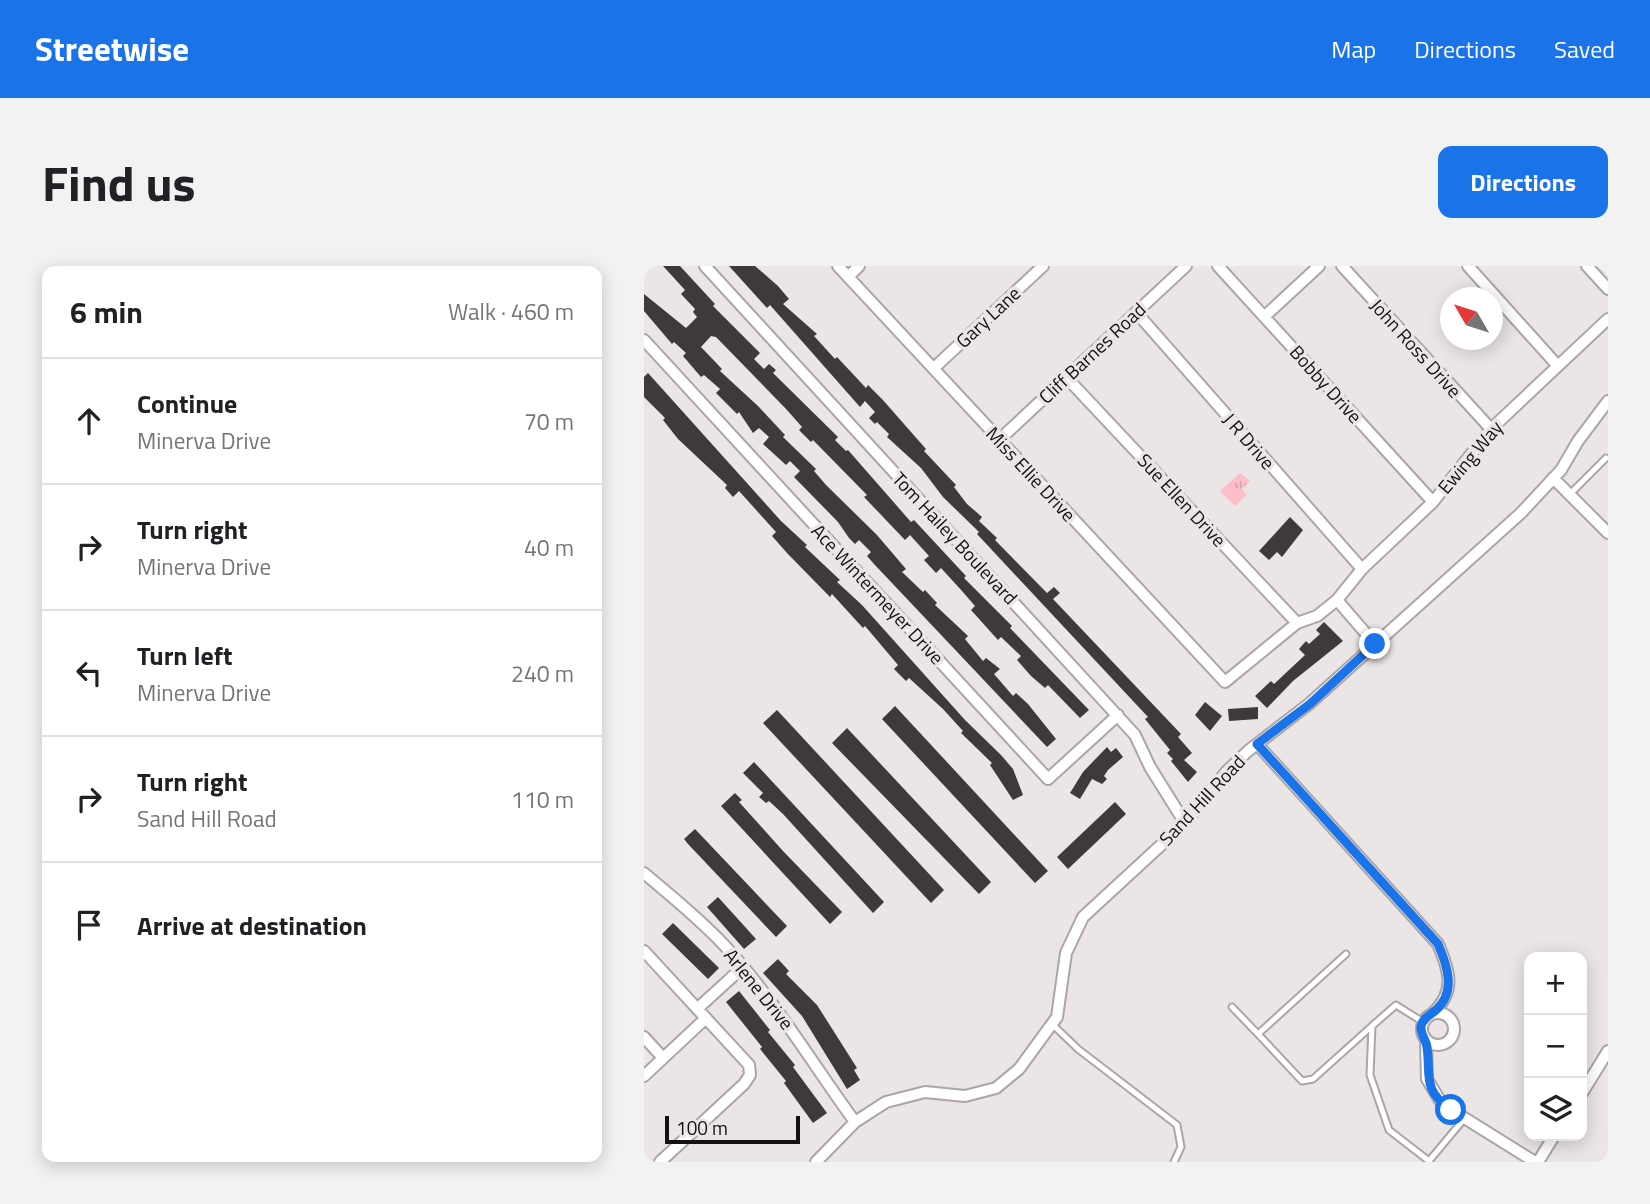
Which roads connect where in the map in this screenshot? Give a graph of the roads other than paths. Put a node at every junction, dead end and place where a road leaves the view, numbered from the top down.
1 (705, 266) edge
2 (838, 266) edge
3 (859, 266) edge
4 (1042, 266) edge
5 (1186, 266) edge
6 (1218, 266) edge
7 (1319, 266) edge
8 (1342, 266) edge
9 (1468, 266) edge
10 (1587, 266) edge
11 (848, 277) junction
12 (1608, 289) edge
13 (1136, 312) junction
14 (1265, 316) junction
15 (1608, 319) edge
16 (644, 340) edge
17 (1557, 365) junction
18 (934, 368) junction
19 (1066, 377) junction
20 (1608, 401) edge
21 (1491, 429) junction
22 (999, 440) junction
23 (1606, 458) dead end
24 (1553, 478) junction
25 (1571, 493) junction
26 (1433, 502) junction
27 (1607, 529) edge
28 (1362, 569) junction
29 (1337, 600) junction
30 (1297, 623) junction
31 (1375, 644) junction
32 (1225, 682) joint
33 (1118, 715) junction
34 (1257, 744) junction
35 (1185, 823) junction
36 (644, 873) edge
37 (644, 951) edge
38 (1346, 954) dead end
39 (743, 967) junction
40 (1446, 1000) junction
41 (1233, 1007) dead end
42 (697, 1009) junction
43 (1447, 1016) junction
44 (706, 1018) junction
45 (1427, 1018) junction
46 (1052, 1024) junction
47 (1372, 1026) junction
48 (1258, 1034) junction
49 (644, 1037) edge
50 (1426, 1041) junction
51 (1441, 1045) junction
52 (1608, 1051) edge
53 (663, 1058) junction
54 (1428, 1060) junction
55 (644, 1076) edge
56 (1587, 1085) edge
57 (1464, 1119) junction
58 (855, 1122) junction
59 (1551, 1141) edge
60 (660, 1162) edge
61 (816, 1162) edge
62 (1174, 1162) edge
63 (1536, 1162) edge

1 - 33 street, Tom Hailey Boulevard
2 - 11 street, Miss Ellie Drive
3 - 11 street
4 - 18 street, Gary Lane
5 - 13 street, Cliff Barnes Road
6 - 14 street, Bobby Drive
7 - 14 street
8 - 21 street, John Ross Drive
9 - 17 street
10 - 12 street
11 - 18 street, Miss Ellie Drive
13 - 19 street, Cliff Barnes Road
13 - 28 street, J R Drive
14 - 26 street, Bobby Drive
15 - 17 street, Ewing Way
16 - 33 street, Ace Wintermeyer Drive
17 - 21 street, Ewing Way
18 - 22 street, Miss Ellie Drive
19 - 22 street, Cliff Barnes Road
19 - 30 street, Sue Ellen Drive
20 - 24 street, Sand Hill Road
21 - 26 street, Ewing Way
22 - 32 street, Miss Ellie Drive
23 - 25 lane
24 - 25 street
24 - 31 street, Sand Hill Road
25 - 27 street
26 - 28 street, Ewing Way
28 - 29 street, Ewing Way
29 - 30 street, Ewing Way
29 - 31 street
30 - 32 street, Ewing Way
31 - 34 street, Sand Hill Road
33 - 35 street, Tom Hailey Boulevard
34 - 35 street, Sand Hill Road
34 - 40 street
35 - 46 street, Sand Hill Road
36 - 39 street, Arlene Drive
37 - 42 street
38 - 48 lane
39 - 42 street
39 - 58 street, Arlene Drive
40 - 43 street
40 - 45 street
41 - 48 lane
42 - 44 street
43 - 45 street
43 - 51 street
44 - 53 street
44 - 60 street
45 - 47 lane
45 - 50 street
46 - 58 street, Sand Hill Road
46 - 62 lane
47 - 48 lane
47 - 57 lane
49 - 53 street
50 - 51 street
50 - 54 street
51 - 54 street
52 - 56 street
53 - 55 street
54 - 57 street
57 - 63 street
58 - 61 street, Sand Hill Road
59 - 63 street

